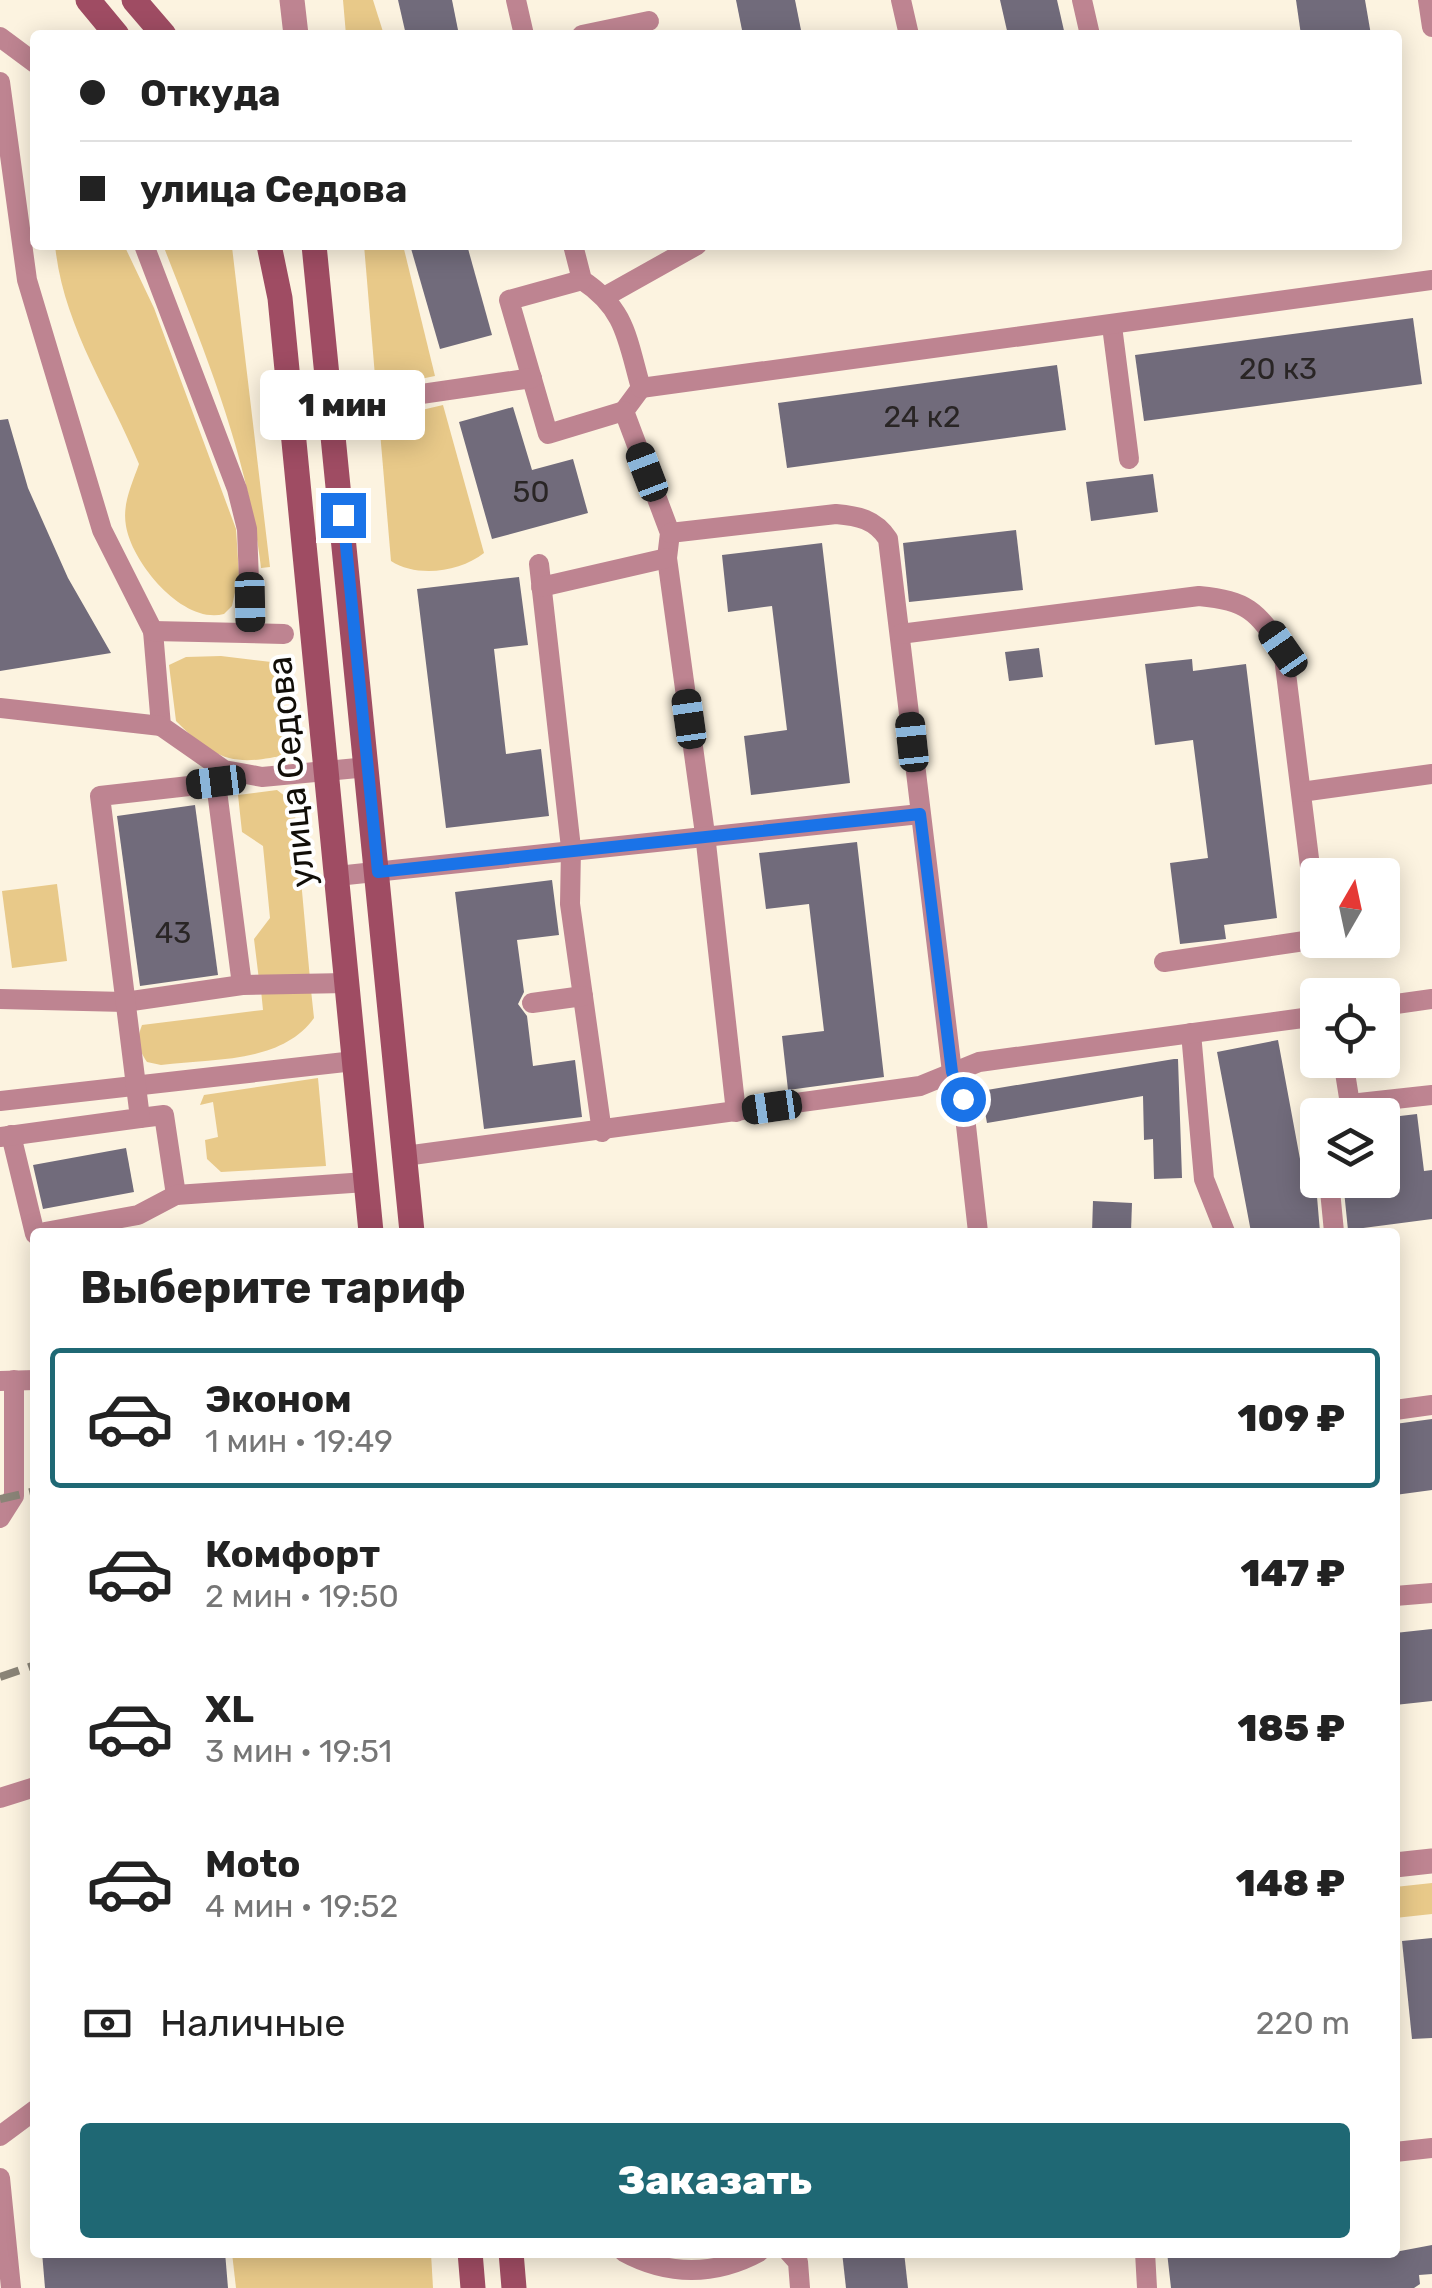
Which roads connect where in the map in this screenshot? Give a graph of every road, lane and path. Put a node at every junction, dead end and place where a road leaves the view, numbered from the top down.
1 (88, 0) edge
2 (134, 0) edge
3 (292, 0) edge
4 (516, 0) edge
5 (901, 0) edge
6 (1082, 0) edge
7 (1428, 0) edge
8 (649, 21) dead end
9 (1432, 27) edge
10 (113, 30) edge
11 (160, 30) edge
12 (295, 30) edge
13 (523, 30) edge
14 (606, 30) edge
15 (908, 30) edge
16 (1089, 30) edge
17 (0, 38) edge
18 (30, 59) edge
19 (0, 82) edge
20 (146, 250) edge
21 (270, 250) edge
22 (315, 250) edge
23 (574, 250) edge
24 (688, 250) edge
25 (582, 280) junction
26 (1432, 280) edge
27 (606, 296) junction
28 (1112, 326) junction
29 (532, 378) junction
30 (641, 388) junction
31 (332, 407) junction
32 (624, 412) junction
33 (1129, 459) dead end
34 (670, 534) junction
35 (666, 558) junction
36 (539, 564) dead end
37 (541, 587) junction
38 (153, 631) junction
39 (251, 633) junction
40 (284, 634) dead end
41 (900, 634) junction
42 (0, 708) edge
43 (160, 726) junction
44 (368, 767) junction
45 (326, 771) junction
46 (1432, 774) edge
47 (220, 776) junction
48 (1302, 792) junction
49 (920, 814) junction
50 (705, 834) junction
51 (571, 848) junction
52 (1310, 858) edge
53 (378, 872) junction
54 (336, 876) junction
55 (1300, 943) edge
56 (1164, 962) dead end
57 (347, 984) junction
58 (242, 986) junction
59 (583, 996) junction
60 (1432, 999) edge
61 (0, 1000) edge
62 (125, 1002) junction
63 (532, 1002) dead end
64 (1400, 1003) edge
65 (1300, 1018) edge
66 (1191, 1033) junction
67 (354, 1061) junction
68 (952, 1072) junction
69 (136, 1086) junction
70 (1432, 1096) edge
71 (27, 1098) junction
72 (0, 1101) edge
73 (1400, 1101) edge
74 (736, 1112) junction
75 (140, 1118) junction
76 (602, 1132) junction
77 (14, 1135) edge
78 (405, 1156) junction
79 (366, 1182) junction
80 (176, 1195) junction
81 (1331, 1198) edge
82 (34, 1228) edge
83 (68, 1228) edge
84 (371, 1228) edge
85 (412, 1228) edge
86 (978, 1228) edge
87 (1223, 1228) edge
88 (1334, 1228) edge
89 (16, 1380) edge
90 (1432, 1405) edge
91 (1400, 1409) edge
92 (0, 1518) edge
93 (1432, 1593) edge
94 (1400, 1596) edge
95 (30, 1789) edge
96 (0, 1798) edge
97 (1432, 1861) edge
98 (1400, 1864) edge
99 (30, 2114) edge
100 (0, 2136) edge
101 (1432, 2148) edge
102 (1400, 2151) edge
103 (0, 2178) edge
104 (470, 2258) edge
105 (511, 2258) edge
106 (638, 2258) edge
107 (745, 2258) edge
108 (795, 2258) edge
109 (1145, 2258) edge
110 (11, 2288) edge
111 (473, 2288) edge
112 (514, 2288) edge
113 (800, 2288) edge
114 (1147, 2288) edge

1 - 10 main road
2 - 11 main road
3 - 12 street
4 - 13 lane
5 - 15 lane
6 - 16 lane
7 - 9 lane
8 - 14 lane
17 - 18 lane
19 - 38 lane
20 - 39 lane
21 - 45 main road, улица Седова
22 - 31 main road
23 - 25 lane
24 - 27 lane
25 - 27 lane
25 - 29 lane
26 - 28 lane
27 - 30 lane
28 - 30 lane
28 - 33 lane
29 - 31 lane
29 - 32 lane
30 - 32 lane
31 - 44 main road
32 - 34 lane
34 - 35 lane
34 - 41 lane
35 - 37 lane
35 - 50 lane
36 - 37 lane
37 - 51 lane
38 - 39 lane
38 - 43 lane
39 - 40 lane
41 - 48 lane
41 - 49 lane
42 - 43 lane
43 - 47 lane
44 - 45 lane
44 - 53 main road
45 - 47 lane
45 - 54 main road, улица Седова
46 - 48 lane
47 - 58 lane
47 - 62 lane
48 - 52 lane
49 - 50 lane
49 - 68 lane
50 - 51 lane
50 - 74 lane
51 - 53 lane
51 - 59 lane
53 - 54 lane
53 - 78 main road
54 - 57 main road, улица Седова
55 - 56 lane
57 - 58 lane
57 - 67 main road, улица Седова
58 - 62 lane
59 - 63 lane
59 - 76 lane
60 - 64 lane
61 - 62 lane
62 - 69 lane
65 - 66 lane
66 - 68 lane
66 - 87 lane
67 - 69 lane
67 - 79 main road, улица Седова
68 - 74 lane
68 - 86 lane
69 - 71 lane
69 - 75 lane
70 - 73 lane
71 - 72 lane
71 - 77 lane
74 - 76 lane
75 - 77 lane
75 - 80 lane
76 - 78 lane
77 - 82 lane
78 - 85 main road
79 - 80 lane
79 - 84 main road, улица Седова
80 - 83 lane
81 - 88 lane
89 - 92 lane
90 - 91 lane
93 - 94 lane
95 - 96 lane
97 - 98 street
99 - 100 lane
101 - 102 lane
103 - 110 lane
104 - 111 main road
105 - 112 main road
106 - 107 lane
108 - 113 lane
109 - 114 lane

